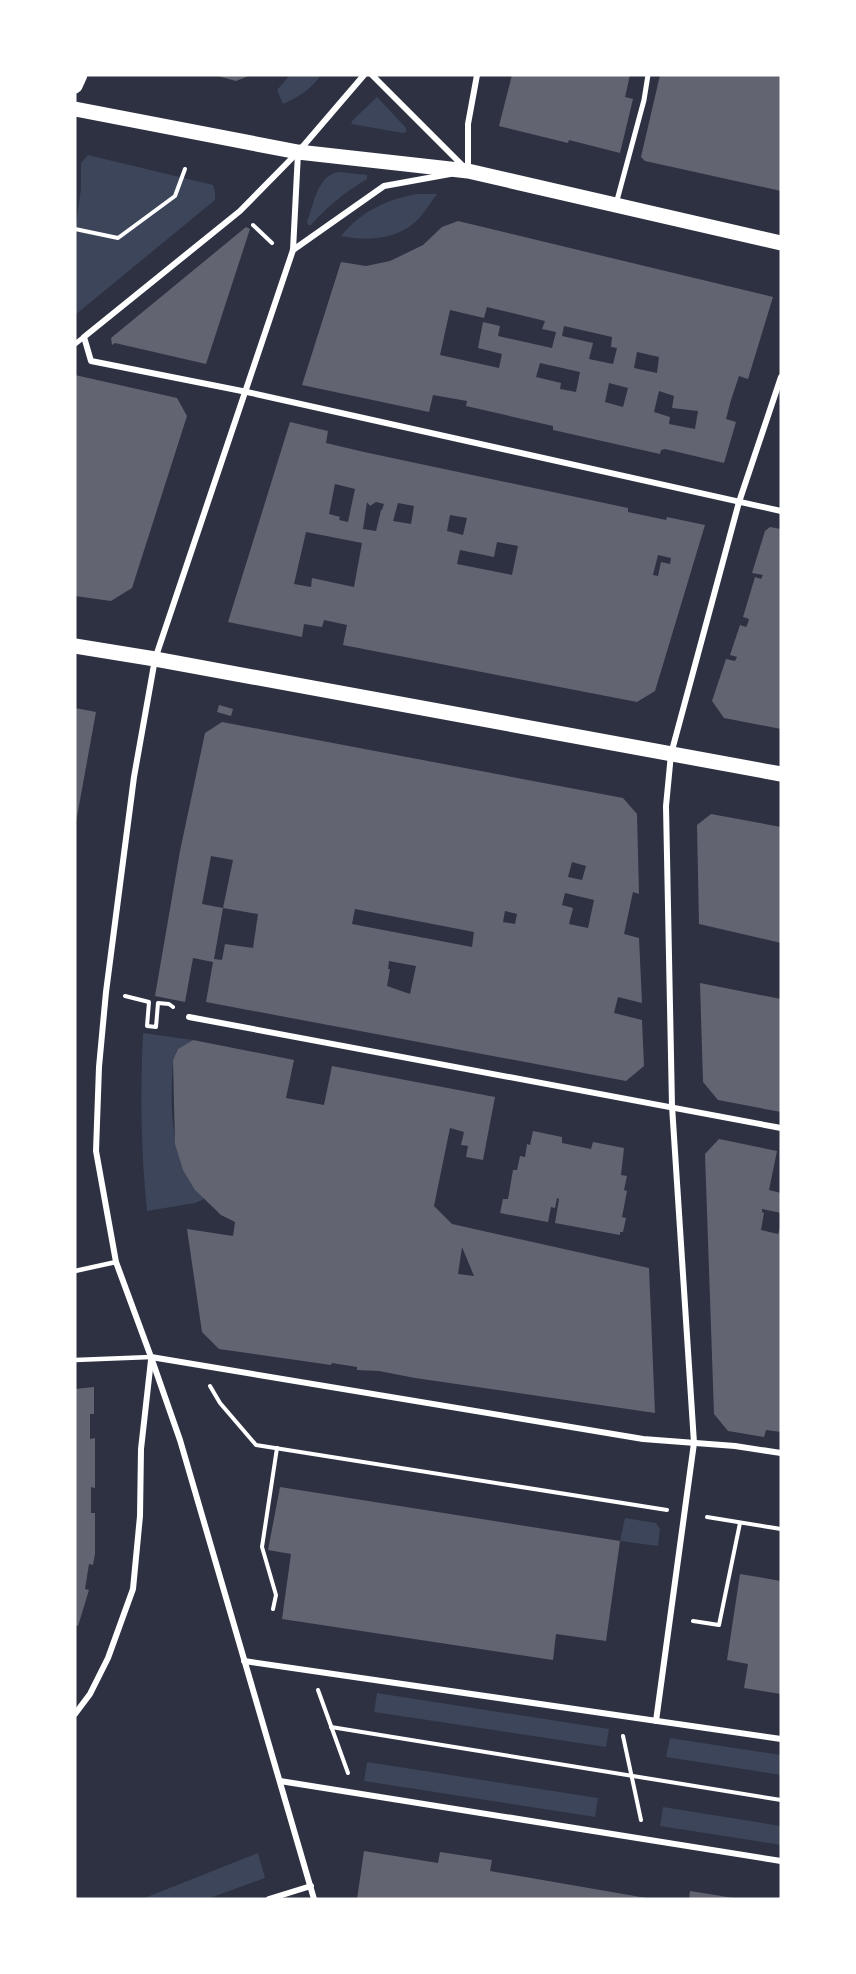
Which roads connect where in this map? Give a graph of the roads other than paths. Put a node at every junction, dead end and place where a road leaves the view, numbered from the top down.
1 (80, 75) edge
2 (364, 75) edge
3 (372, 75) edge
4 (477, 75) edge
5 (648, 75) edge
6 (75, 86) edge
7 (75, 109) edge
8 (298, 152) junction
9 (468, 171) junction
10 (616, 205) junction
11 (781, 243) edge
12 (293, 250) junction
13 (84, 337) junction
14 (75, 344) edge
15 (781, 377) edge
16 (247, 392) junction
17 (738, 502) junction
18 (781, 511) edge
19 (75, 645) edge
20 (155, 659) junction
21 (671, 754) junction
22 (781, 774) edge
23 (189, 1017) dead end
24 (672, 1106) junction
25 (781, 1128) edge
26 (116, 1262) junction
27 (75, 1271) edge
28 (151, 1357) junction
29 (75, 1360) edge
30 (694, 1443) junction
31 (781, 1453) edge
32 (244, 1660) junction
33 (75, 1714) edge
34 (656, 1721) junction
35 (781, 1739) edge
36 (280, 1782) junction
37 (781, 1861) edge
38 (311, 1886) junction
39 (269, 1899) edge
40 (314, 1899) edge

1 - 6 main road
2 - 8 street
3 - 9 street
4 - 9 street
5 - 10 street
7 - 8 main road
8 - 9 main road
8 - 12 street
8 - 13 street
9 - 10 main road
9 - 12 street
10 - 11 main road
12 - 16 street
13 - 14 street
13 - 16 street
15 - 17 street
16 - 17 street
16 - 20 street
17 - 18 street
17 - 21 street
19 - 20 main road
20 - 21 main road
20 - 26 street
21 - 22 main road
21 - 24 street
23 - 24 street
24 - 25 street
24 - 30 street
26 - 27 lane
26 - 28 street
28 - 29 lane
28 - 30 street
28 - 32 street
28 - 33 street
30 - 31 street
30 - 34 street
32 - 34 street
32 - 36 street
34 - 35 street
36 - 37 street
36 - 38 street
38 - 39 street
38 - 40 street

